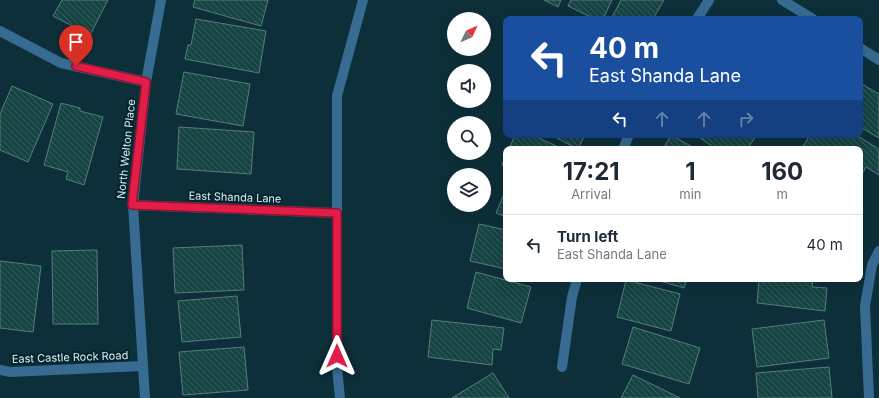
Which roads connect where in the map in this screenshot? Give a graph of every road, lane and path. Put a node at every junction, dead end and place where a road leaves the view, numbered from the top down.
1 (161, 0) edge
2 (363, 0) edge
3 (709, 0) edge
4 (782, 0) edge
5 (699, 16) edge
6 (808, 16) edge
7 (0, 31) edge
8 (863, 50) edge
9 (879, 60) edge
10 (146, 82) junction
11 (132, 205) junction
12 (337, 213) junction
13 (879, 252) edge
14 (576, 282) edge
15 (142, 366) junction
16 (562, 367) dead end
17 (0, 370) edge
18 (145, 398) edge
19 (340, 398) edge
20 (869, 398) edge

1 - 10 street, North Welton Place
2 - 12 street
3 - 5 street
4 - 6 street
7 - 10 street
8 - 9 street
10 - 11 street, North Welton Place
11 - 12 street, East Shanda Lane
11 - 15 street, North Welton Place
12 - 19 street
13 - 20 street
14 - 16 street
15 - 17 street, East Castle Rock Road
15 - 18 street, North Welton Place

